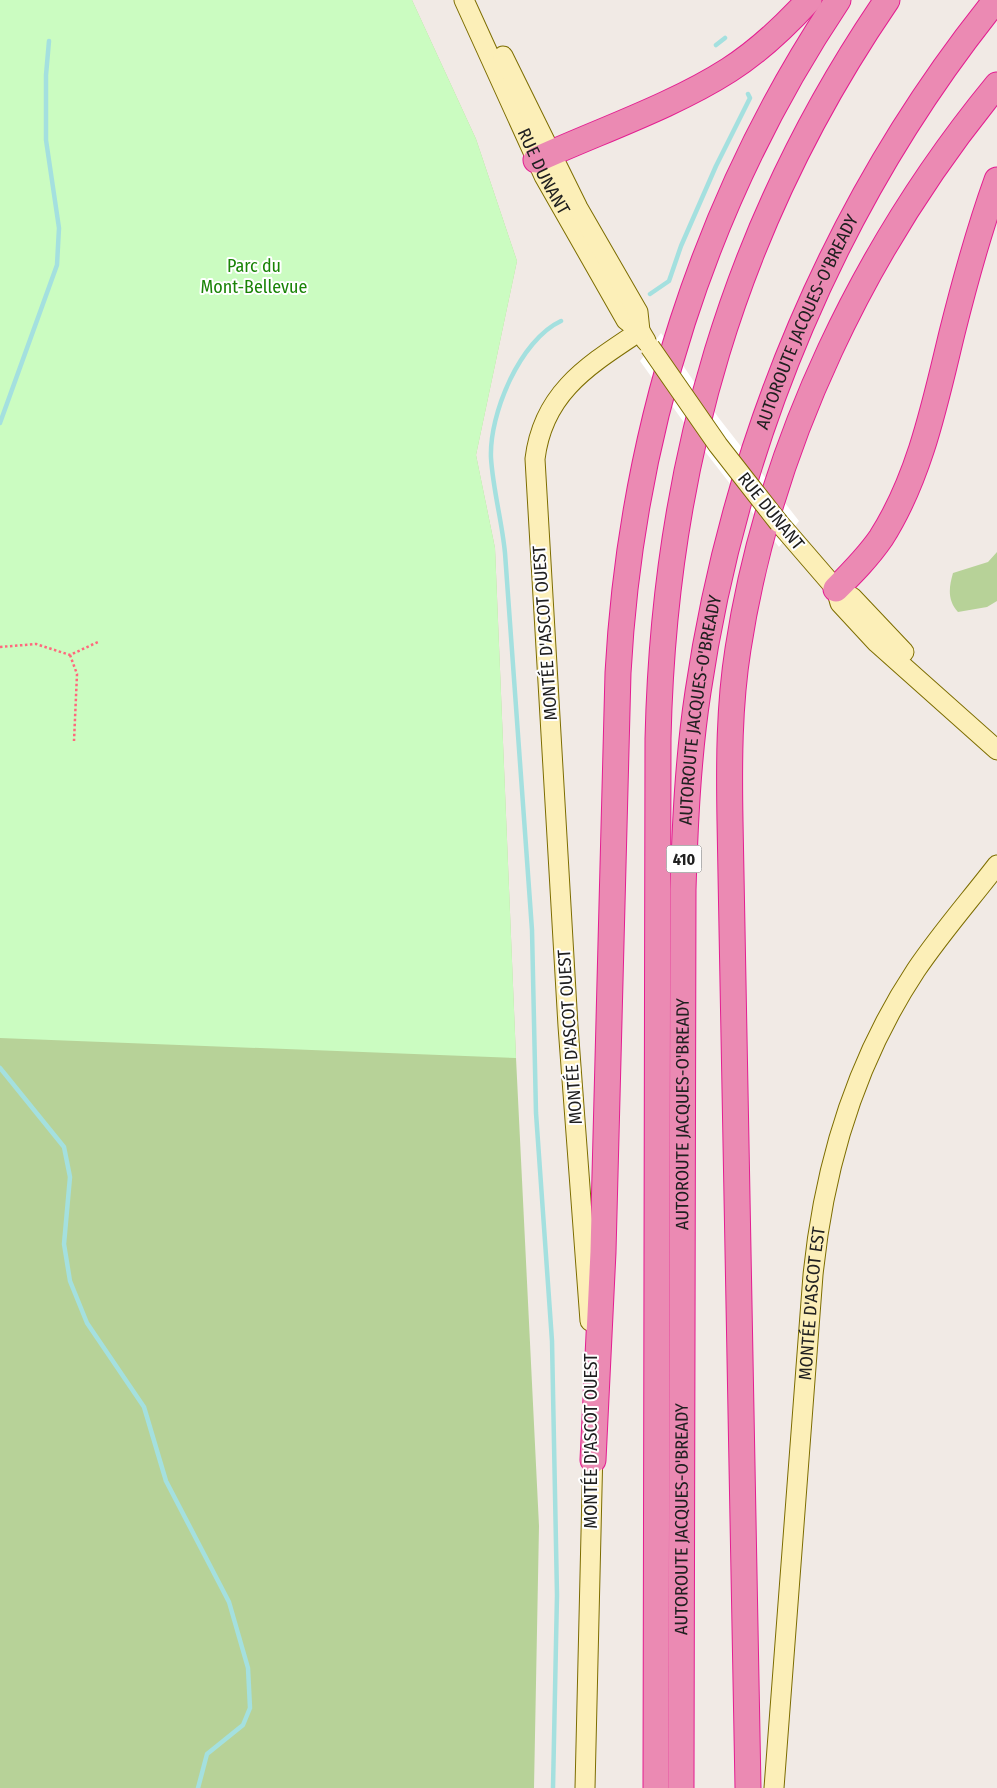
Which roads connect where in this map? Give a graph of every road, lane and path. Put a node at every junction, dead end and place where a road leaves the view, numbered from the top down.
1 (464, 0) edge
2 (476, 0) edge
3 (809, 0) edge
4 (838, 0) edge
5 (887, 0) edge
6 (996, 0) edge
7 (997, 85) edge
8 (543, 157) junction
9 (997, 180) edge
10 (645, 339) junction
11 (836, 590) junction
12 (98, 642) dead end
13 (0, 647) edge
14 (70, 655) junction
15 (74, 741) dead end
16 (997, 749) edge
17 (997, 865) edge
18 (997, 876) edge
19 (976, 892) junction
20 (593, 1460) junction
21 (585, 1788) edge
22 (656, 1788) edge
23 (681, 1788) edge
24 (748, 1788) edge
25 (774, 1788) edge

1 - 8 street, RUE DUNANT
2 - 8 street, RUE DUNANT
3 - 8 highway
4 - 20 highway
5 - 22 highway, AUTOROUTE JACQUES-O'BREADY / 410
6 - 23 highway, AUTOROUTE JACQUES-O'BREADY / 410
7 - 24 highway
8 - 10 street, RUE DUNANT
9 - 11 highway
10 - 11 street, RUE DUNANT, bridge
10 - 20 street, MONTÉE D'ASCOT OUEST
11 - 16 street, RUE DUNANT
12 - 14 path
13 - 14 path
14 - 15 path
17 - 19 street, MONTÉE D'ASCOT EST
18 - 19 street
19 - 25 street, MONTÉE D'ASCOT EST
20 - 21 street, MONTÉE D'ASCOT OUEST

